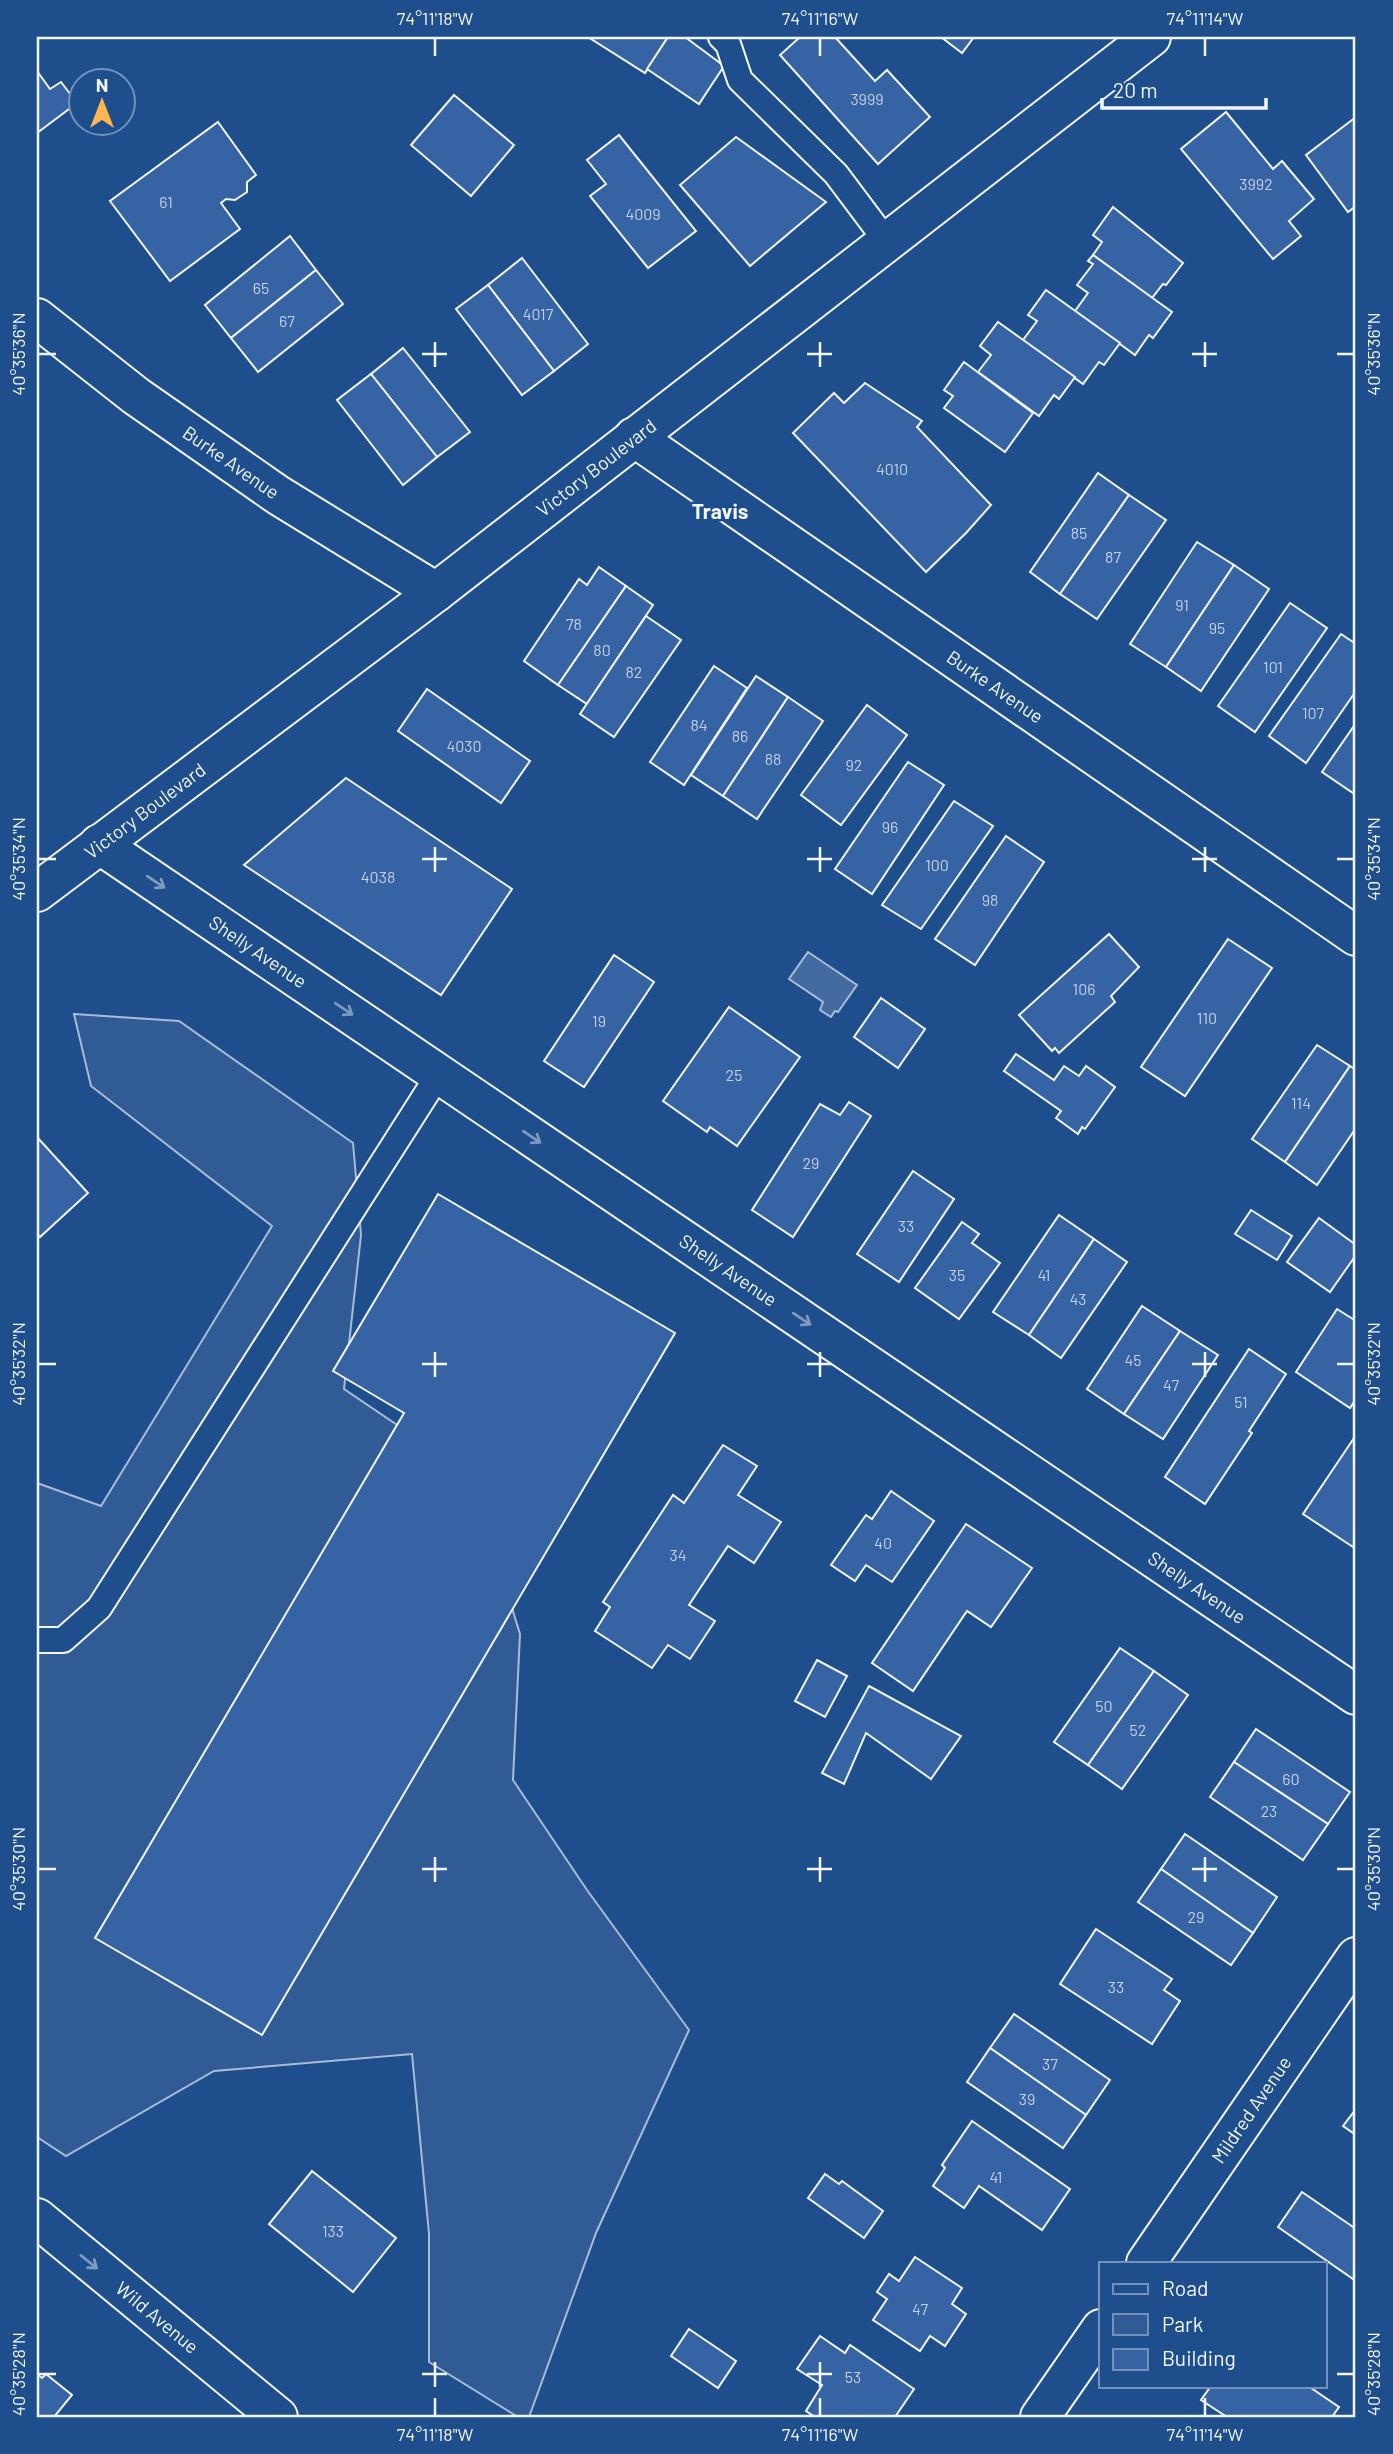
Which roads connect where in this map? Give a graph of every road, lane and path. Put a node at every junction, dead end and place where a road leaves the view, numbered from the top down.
1 (721, 37) edge
2 (1151, 37) edge
3 (887, 242) junction
4 (37, 318) edge
5 (634, 437) junction
6 (436, 592) junction
7 (99, 844) junction
8 (37, 892) edge
9 (1356, 936) edge
10 (439, 1074) junction
11 (37, 1640) edge
12 (1356, 1695) edge
13 (1356, 1957) edge
14 (37, 2218) edge
15 (1147, 2262) edge
16 (1099, 2332) edge
17 (278, 2417) edge
18 (1040, 2417) edge

1 - 3 lane
2 - 3 street, Victory Boulevard
3 - 5 street, Victory Boulevard
4 - 6 street, Burke Avenue
5 - 6 street, Victory Boulevard
5 - 9 street, Burke Avenue
6 - 7 street, Victory Boulevard
7 - 8 street, Victory Boulevard
7 -> 10 street, Shelly Avenue
10 - 11 lane
10 -> 12 street, Shelly Avenue
13 - 15 street, Mildred Avenue
14 -> 17 street, Wild Avenue
16 - 18 street

